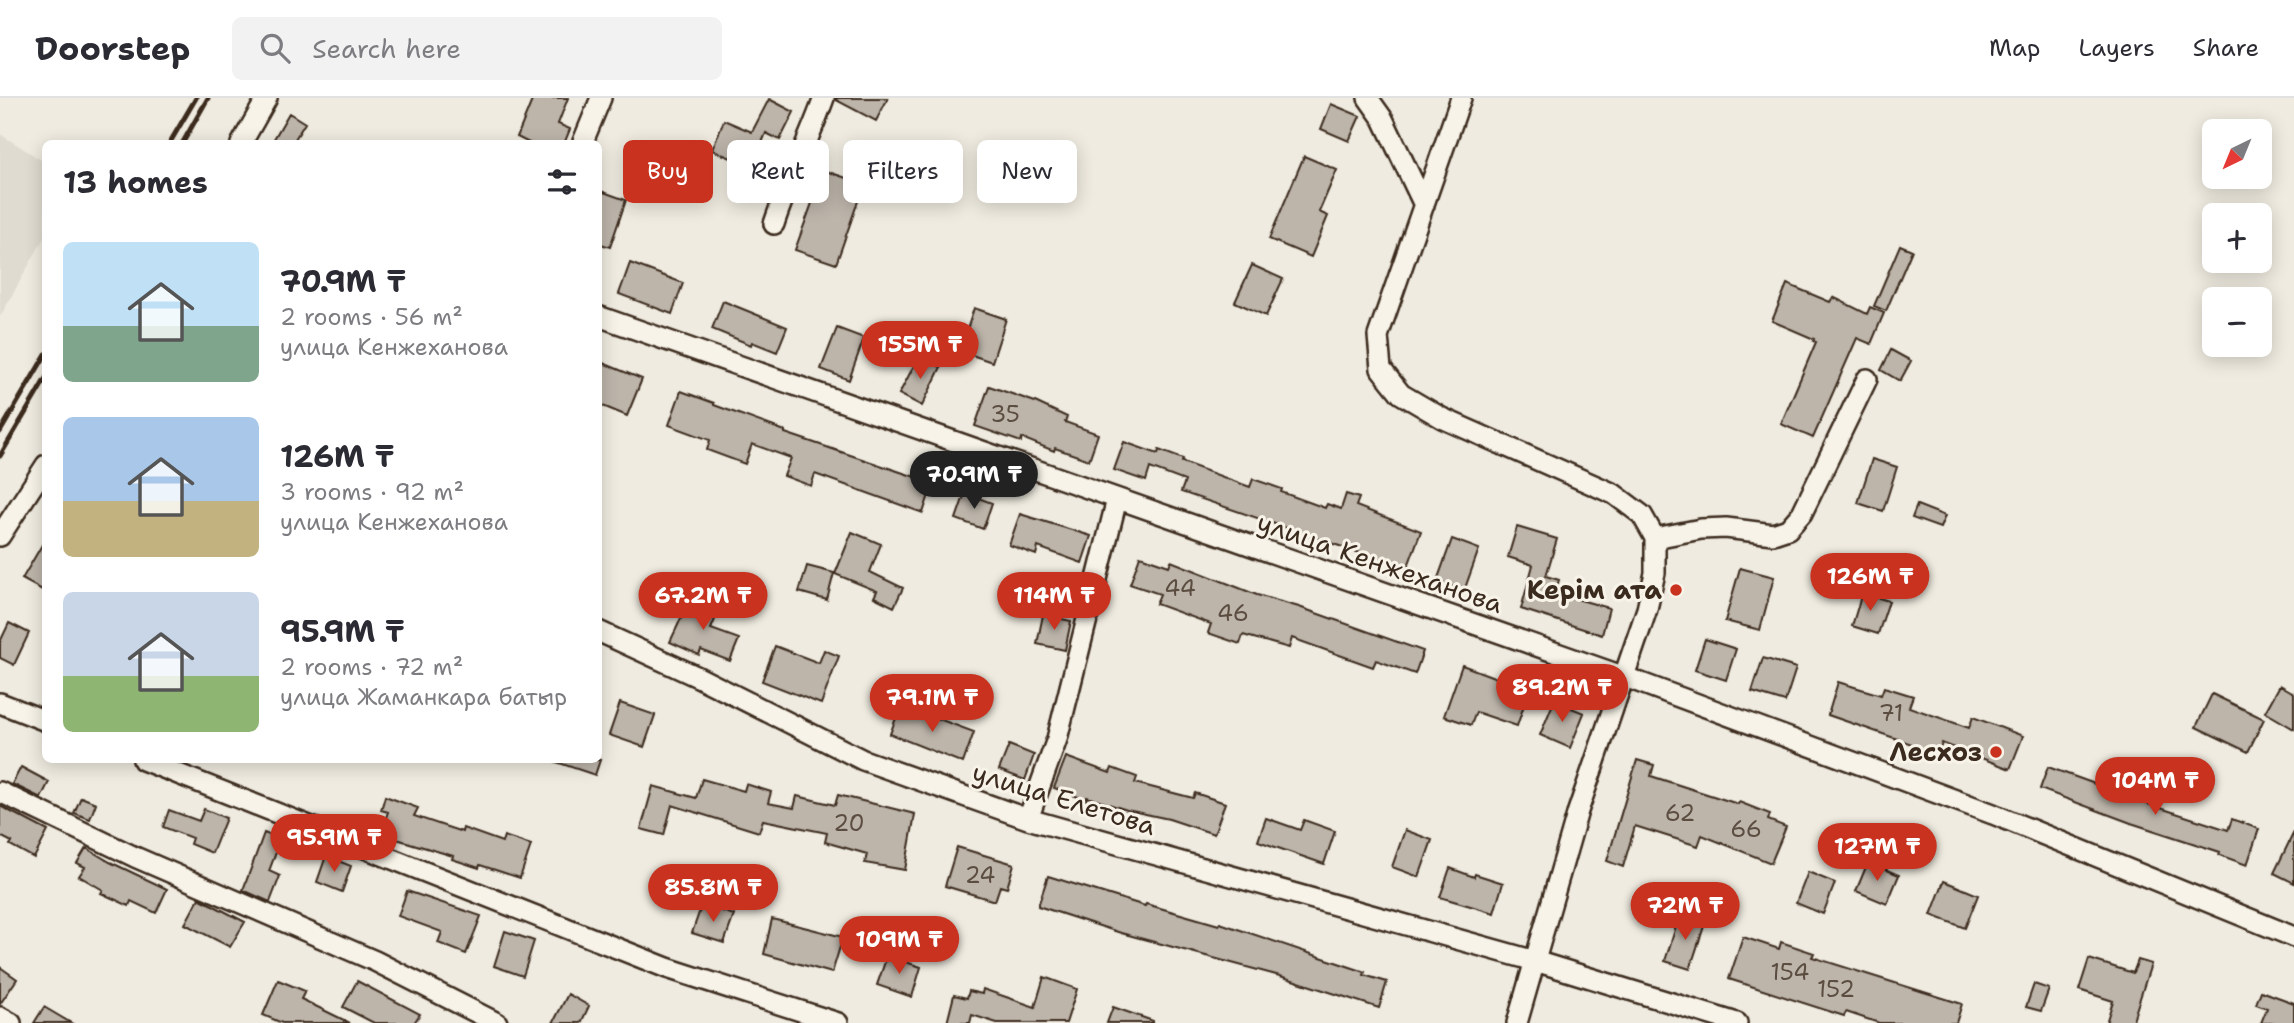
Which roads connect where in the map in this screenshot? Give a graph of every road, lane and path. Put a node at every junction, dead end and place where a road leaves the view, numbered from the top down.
1 (267, 98) edge
2 (601, 98) edge
3 (824, 98) edge
4 (1368, 98) edge
5 (1461, 98) edge
6 (243, 140) edge
7 (584, 140) edge
8 (1424, 205) junction
9 (774, 224) dead end
10 (602, 317) edge
11 (1867, 379) dead end
12 (42, 471) edge
13 (1117, 499) junction
14 (0, 536) edge
15 (1655, 538) junction
16 (602, 633) edge
17 (1625, 677) junction
18 (0, 703) edge
19 (42, 719) edge
20 (151, 763) edge
21 (0, 792) edge
22 (1028, 819) junction
23 (2294, 937) edge
24 (1535, 961) junction
25 (0, 1017) edge
26 (11, 1023) edge
27 (497, 1023) edge
28 (838, 1023) edge
29 (1517, 1023) edge
30 (1737, 1023) edge

1 - 6 street
2 - 7 street
3 - 9 street
4 - 8 street
5 - 8 street
8 - 15 street
10 - 13 street, улица Кенжеханова
11 - 15 street
12 - 14 street
13 - 17 street, улица Кенжеханова
13 - 22 street
15 - 17 street
16 - 22 street, улица Елетова
17 - 23 street, улица Кенжеханова
17 - 24 street
18 - 19 street
20 - 28 street
21 - 27 street
22 - 24 street, улица Елетова
24 - 29 street
24 - 30 street, улица Елетова
25 - 26 street

